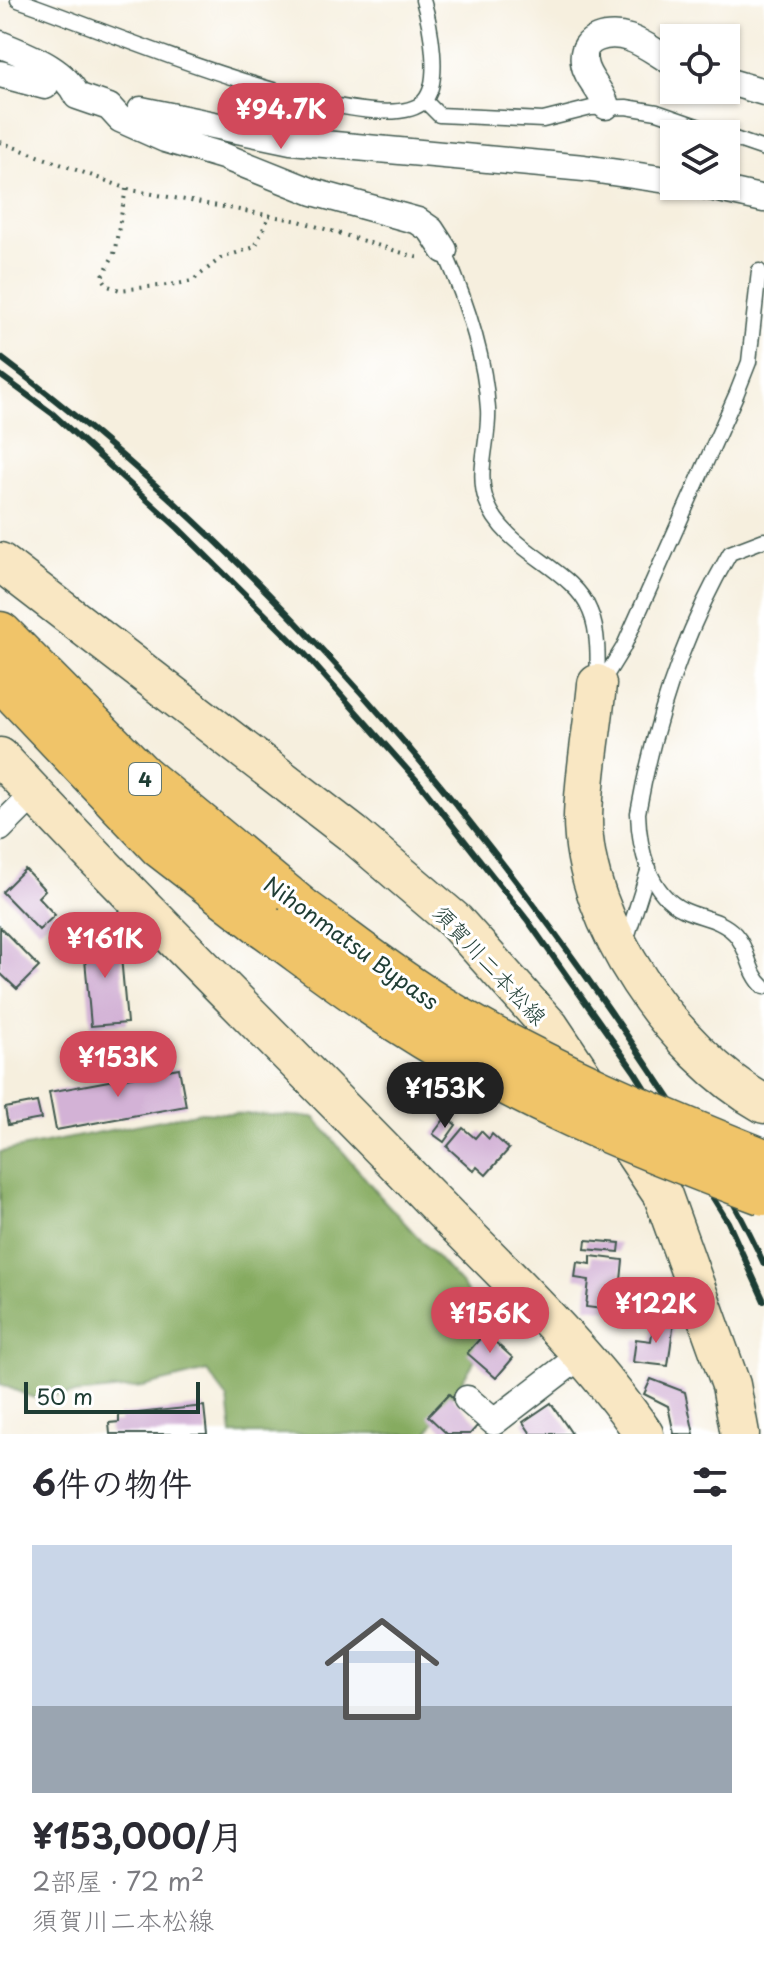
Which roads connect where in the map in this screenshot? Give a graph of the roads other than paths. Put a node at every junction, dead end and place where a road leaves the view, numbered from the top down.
1 (18, 0) edge
2 (423, 0) edge
3 (0, 44) edge
4 (660, 55) edge
5 (0, 74) edge
6 (740, 85) edge
7 (45, 86) joint
8 (764, 92) edge
9 (77, 96) junction
10 (425, 101) junction
11 (606, 106) junction
12 (109, 107) junction
13 (141, 110) joint
14 (680, 120) edge
15 (740, 141) edge
16 (764, 149) edge
17 (660, 179) edge
18 (740, 194) edge
19 (764, 199) edge
20 (444, 250) joint
21 (759, 271) dead end
22 (764, 540) edge
23 (0, 562) edge
24 (0, 634) edge
25 (0, 677) edge
26 (597, 684) junction
27 (0, 757) edge
28 (34, 794) junction
29 (0, 828) edge
30 (649, 868) junction
31 (284, 918) junction
32 (623, 950) junction
33 (764, 987) edge
34 (764, 1104) edge
35 (764, 1161) edge
36 (764, 1193) edge
37 (580, 1356) junction
38 (467, 1399) dead end
39 (644, 1434) edge
40 (740, 1434) edge

1 - 10 lane
2 - 10 lane
3 - 9 street
4 - 11 street
5 - 7 street
6 - 8 street
7 - 9 lane
9 - 12 street
10 - 11 lane
11 - 14 lane
12 - 13 lane
12 - 20 street
13 - 17 street
15 - 16 lane
18 - 19 street
20 - 26 lane
21 - 26 lane
22 - 30 lane
23 - 40 main road, 須賀川二本松線
24 - 31 highway, Nihonmatsu Bypass / 4
25 - 31 highway, Nihonmatsu Bypass / 4
26 - 32 main road
27 - 28 main road
28 - 29 street
28 - 37 main road
30 - 32 lane
30 - 33 lane
31 - 35 highway, Nihonmatsu Bypass / 4, bridge
31 - 36 highway, Nihonmatsu Bypass / 4, bridge
32 - 34 main road
37 - 38 street
37 - 39 main road

